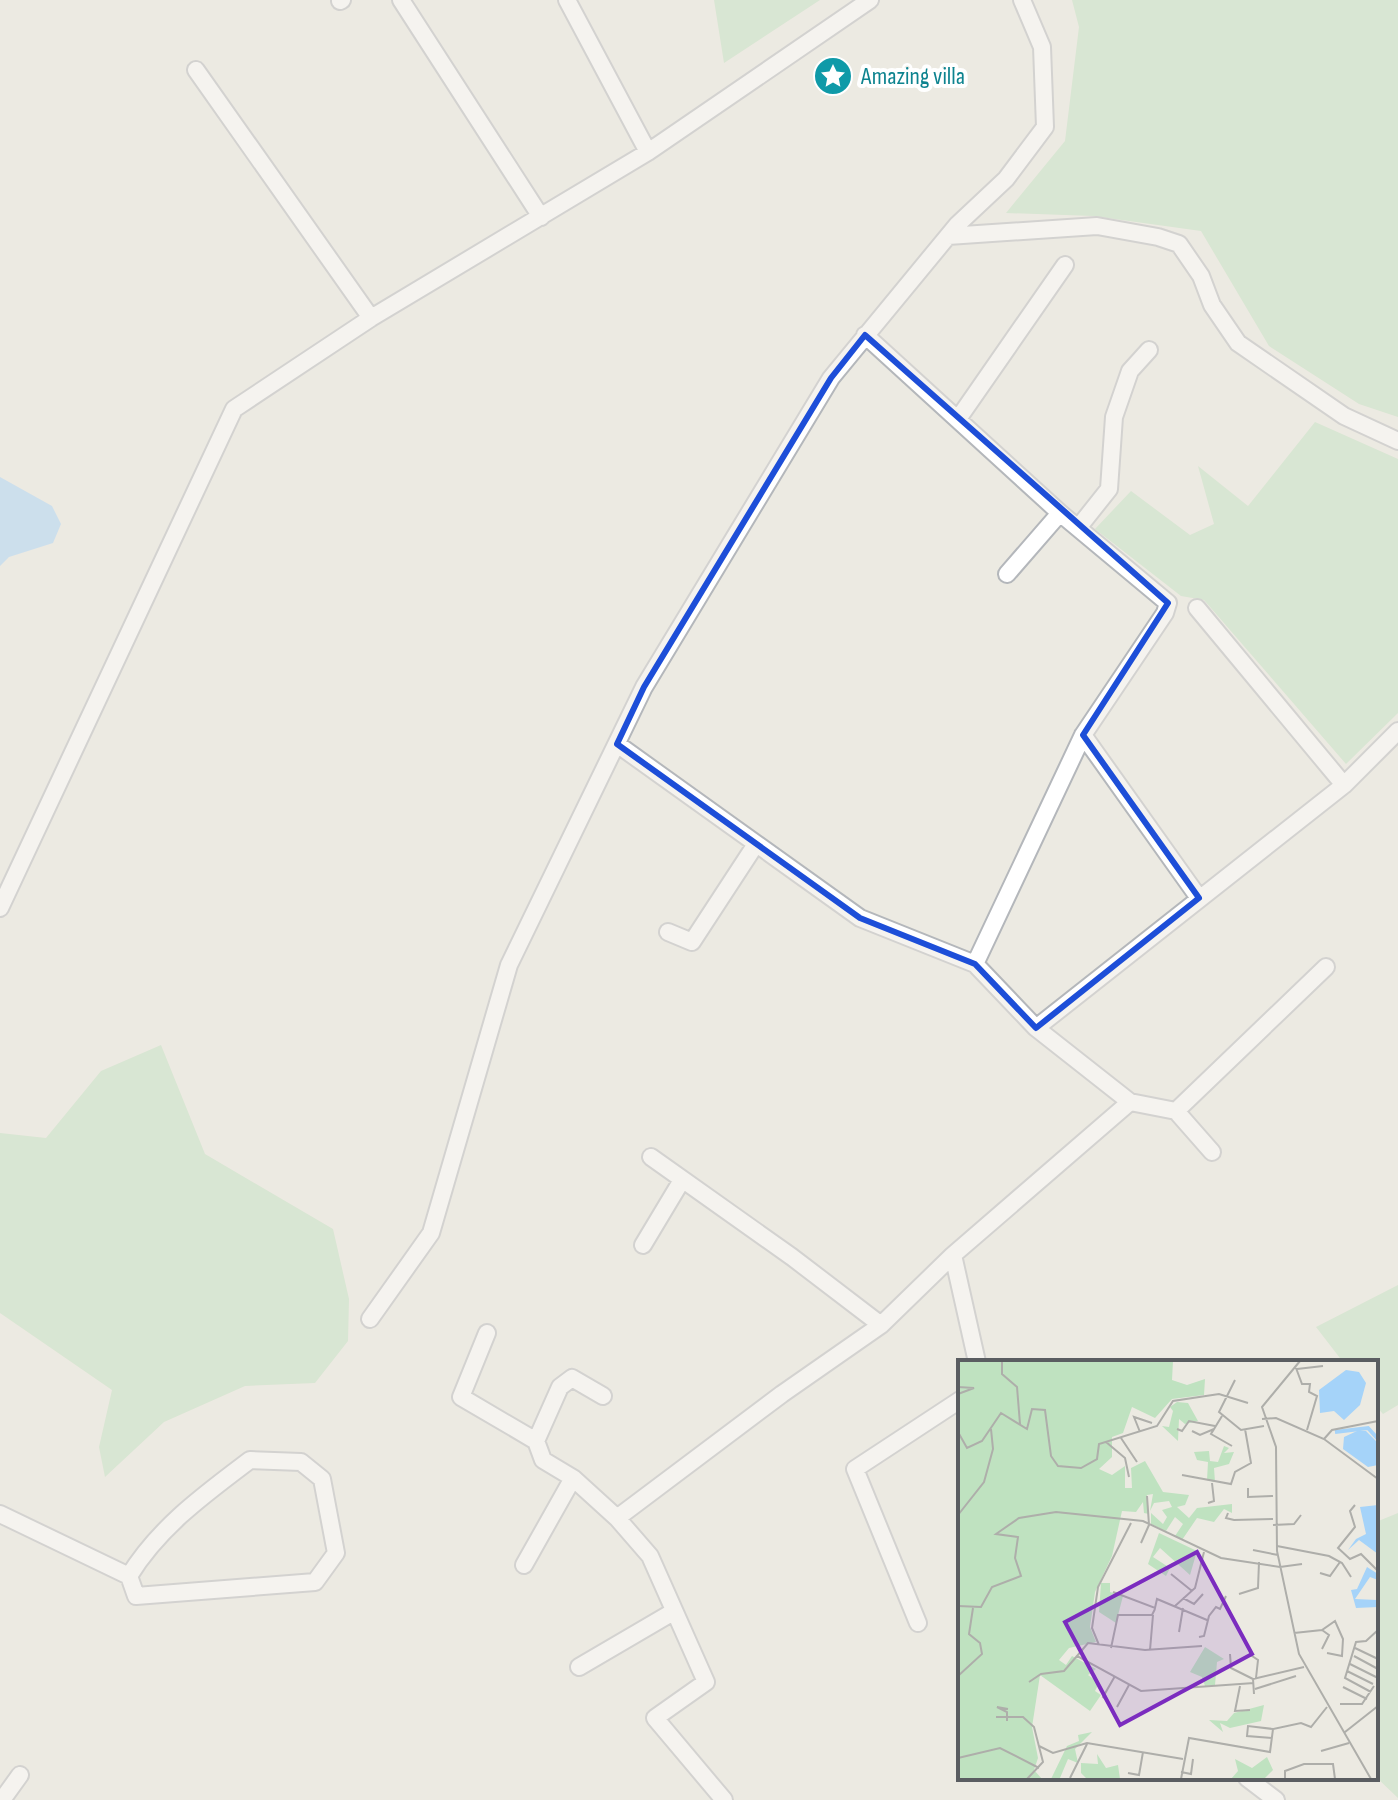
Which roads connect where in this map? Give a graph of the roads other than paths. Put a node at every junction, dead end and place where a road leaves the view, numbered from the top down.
1 (401, 0) edge
2 (567, 0) edge
3 (870, 0) edge
4 (1022, 0) edge
5 (196, 70) dead end
6 (648, 152) junction
7 (541, 217) junction
8 (948, 236) junction
9 (1065, 265) dead end
10 (371, 318) junction
11 (865, 335) junction
12 (1149, 350) dead end
13 (958, 419) junction
14 (1398, 441) edge
15 (1060, 513) junction
16 (1078, 528) junction
17 (1007, 574) dead end
18 (1197, 608) dead end
19 (1398, 731) edge
20 (1083, 735) junction
21 (617, 744) junction
22 (1344, 785) junction
23 (756, 844) junction
24 (1199, 898) junction
25 (0, 908) edge
26 (668, 932) dead end
27 (975, 964) junction
28 (1326, 967) dead end
29 (1036, 1028) junction
30 (1130, 1102) junction
31 (1176, 1111) junction
32 (1212, 1152) dead end
33 (651, 1157) dead end
34 (682, 1180) junction
35 (643, 1245) dead end
36 (953, 1255) junction
37 (370, 1319) dead end
38 (881, 1325) junction
39 (487, 1333) dead end
40 (977, 1360) edge
41 (603, 1396) dead end
42 (958, 1401) edge
43 (536, 1441) junction
44 (573, 1478) junction
45 (0, 1514) edge
46 (617, 1518) junction
47 (524, 1565) dead end
48 (129, 1576) junction
49 (673, 1612) junction
50 (918, 1623) dead end
51 (579, 1667) dead end
52 (20, 1775) dead end
53 (1250, 1780) edge
54 (2, 1800) edge
55 (724, 1800) edge
56 (1276, 1800) edge

1 - 7 street
2 - 6 street
3 - 6 street
4 - 8 street
5 - 10 street
6 - 7 street
7 - 10 street
8 - 11 street
8 - 14 street
9 - 13 street
10 - 25 street
11 - 13 street
11 - 21 street
12 - 16 street
13 - 15 street
15 - 16 street
15 - 17 street
16 - 20 street
18 - 22 street
19 - 22 street
20 - 24 street
20 - 27 street
21 - 23 street
21 - 37 street
22 - 24 street
23 - 26 street
23 - 27 street
24 - 29 street
27 - 29 street
28 - 31 street
29 - 30 street
30 - 31 street
30 - 36 street
31 - 32 street
33 - 34 street
34 - 35 street
34 - 38 street
36 - 38 street
36 - 40 street
38 - 46 street
39 - 43 street
41 - 43 street
42 - 50 street
43 - 44 street
44 - 46 street
44 - 47 street
45 - 48 street
46 - 49 street
48 - 48 street
49 - 51 street
49 - 55 street
52 - 54 street
53 - 56 street

